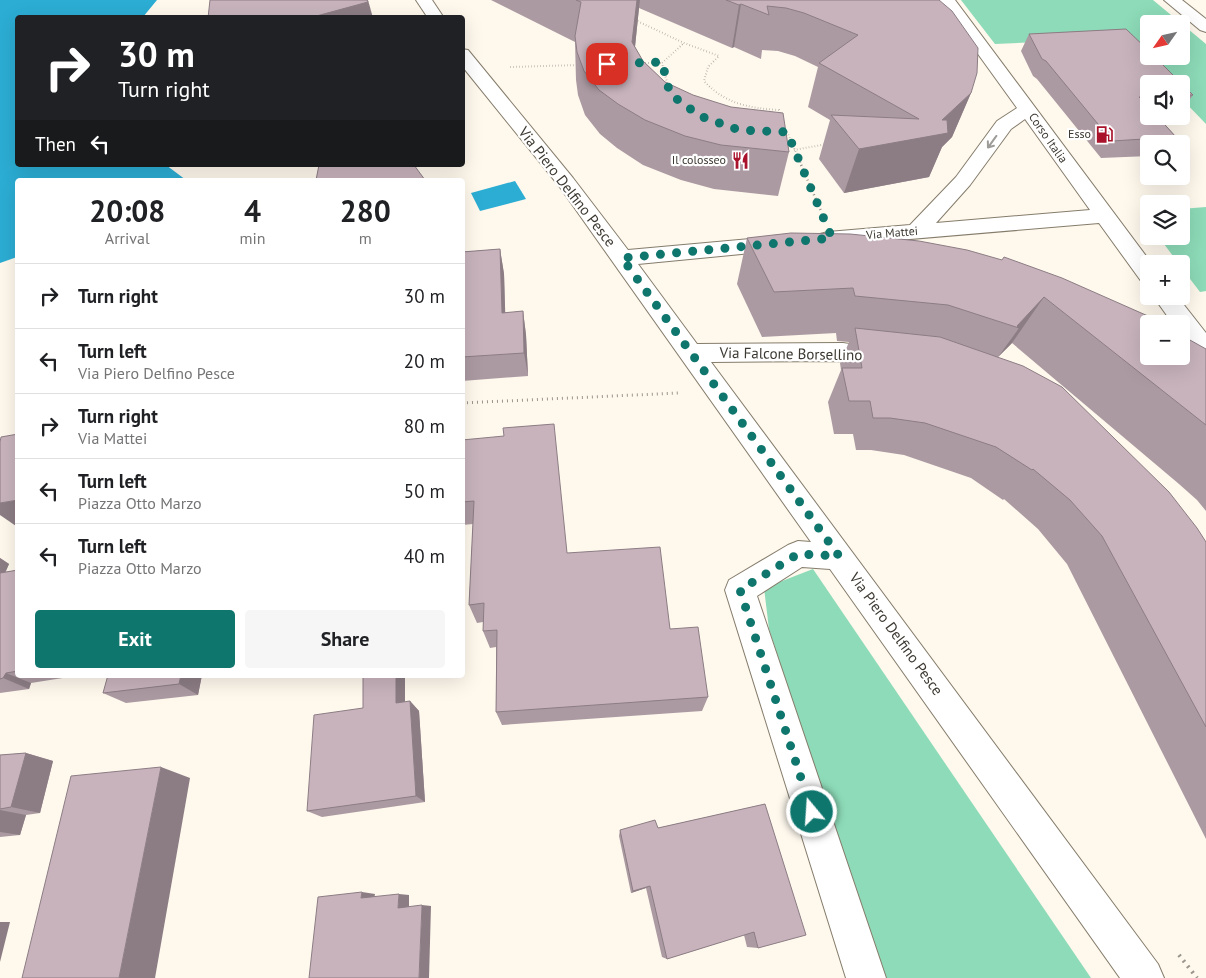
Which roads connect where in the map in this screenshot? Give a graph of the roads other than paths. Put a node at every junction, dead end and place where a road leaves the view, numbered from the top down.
1 (424, 0) edge
2 (1172, 0) edge
3 (946, 7) edge
4 (434, 15) edge
5 (1206, 28) edge
6 (465, 58) edge
7 (1028, 109) junction
8 (1103, 216) junction
9 (917, 231) junction
10 (814, 241) junction
11 (868, 256) edge
12 (622, 258) junction
13 (1140, 264) edge
14 (1174, 305) edge
15 (1197, 327) edge
16 (1206, 350) edge
17 (691, 353) junction
18 (905, 359) edge
19 (839, 556) junction
20 (866, 978) edge
21 (1144, 978) edge

1 - 4 street
2 - 5 street
3 - 7 street, Corso Italia
6 - 12 street, Via Piero Delfino Pesce
7 - 8 street, Corso Italia
7 -> 9 street
8 - 9 street, Via Mattei
8 - 13 street, Corso Italia
9 - 10 street, Via Mattei
10 - 11 street
10 - 12 street, Via Mattei
12 - 17 street, Via Piero Delfino Pesce
14 - 15 street
15 - 16 street
17 - 18 street, Via Falcone Borsellino
17 - 19 street, Via Piero Delfino Pesce
19 - 20 street
19 - 21 street, Via Piero Delfino Pesce

